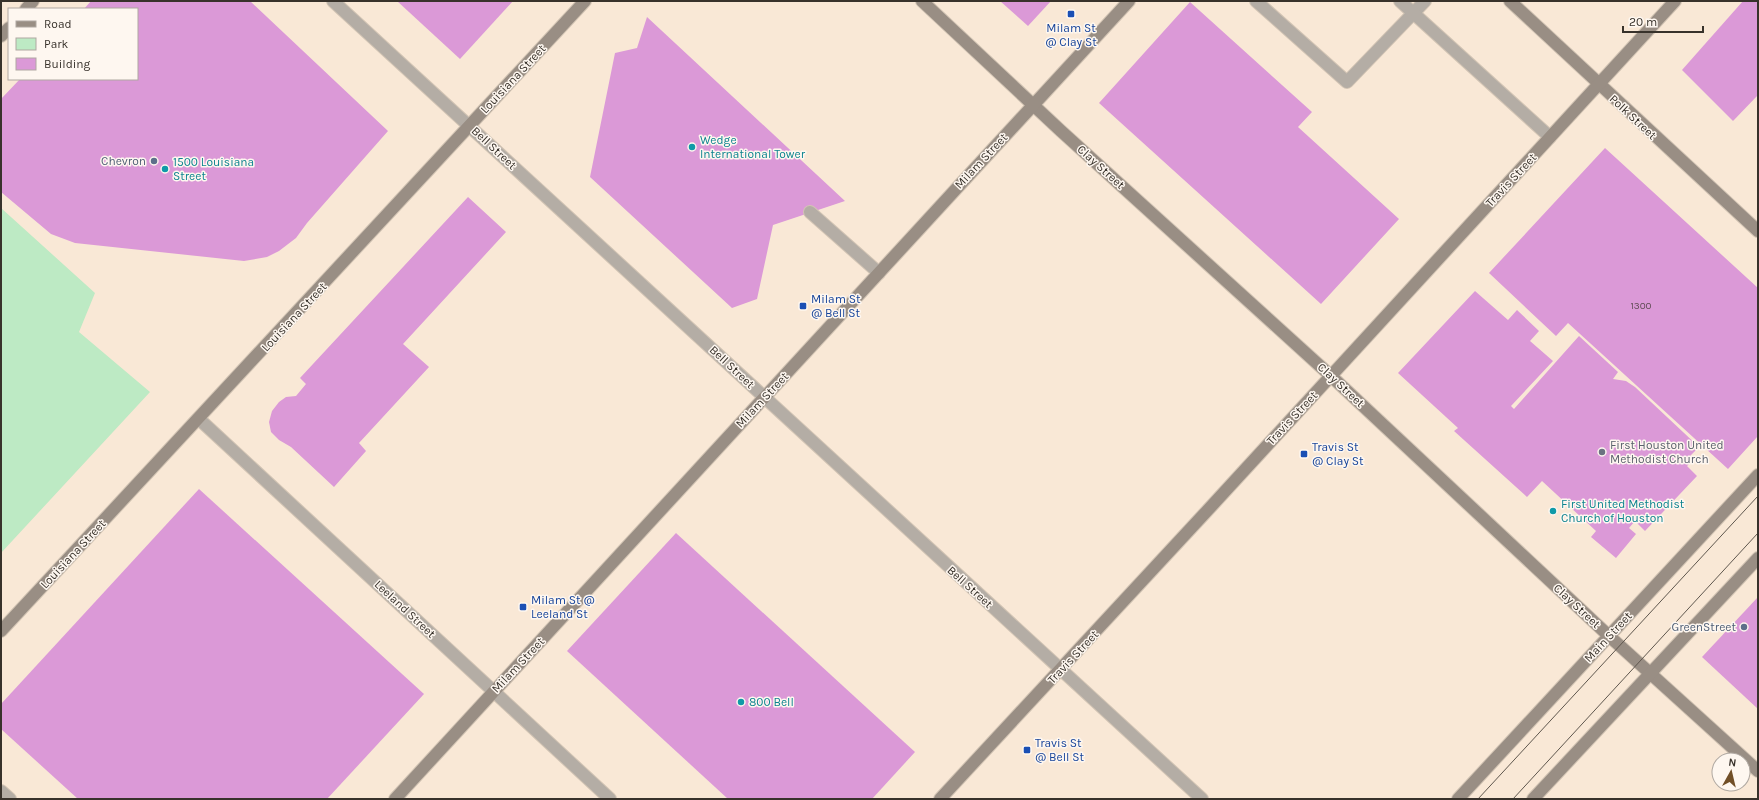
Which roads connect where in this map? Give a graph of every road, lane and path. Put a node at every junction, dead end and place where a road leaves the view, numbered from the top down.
1 (333, 1) edge
2 (585, 1) edge
3 (922, 1) edge
4 (1128, 1) edge
5 (1256, 1) edge
6 (1400, 1) edge
7 (1425, 1) edge
8 (1510, 1) edge
9 (1675, 1) edge
10 (1414, 13) junction
11 (1598, 84) junction
12 (1033, 105) junction
13 (470, 126) junction
14 (1550, 137) junction
15 (810, 212) dead end
16 (1758, 231) edge
17 (879, 273) junction
18 (1331, 376) junction
19 (765, 397) junction
20 (199, 419) junction
21 (1758, 475) edge
22 (1758, 558) edge
23 (1, 632) edge
24 (1609, 636) junction
25 (1061, 670) junction
26 (1650, 673) junction
27 (494, 692) junction
28 (1758, 771) edge
29 (1, 791) edge
30 (10, 799) edge
31 (395, 799) edge
32 (610, 799) edge
33 (940, 799) edge
34 (1202, 799) edge
35 (1458, 799) edge
36 (1533, 799) edge

1 - 13 street, Bell Street
2 - 13 main road, Louisiana Street
3 - 12 main road, Clay Street
4 - 12 main road, Milam Street
5 - 10 street
6 - 10 street
7 - 10 street
8 - 11 main road, Polk Street
9 - 11 main road, Travis Street
10 - 14 street
11 - 14 main road, Travis Street
11 - 16 main road, Polk Street
12 - 17 main road, Milam Street
12 - 18 main road, Clay Street
13 - 19 street, Bell Street
13 - 20 main road, Louisiana Street
14 - 18 main road, Travis Street
15 - 17 street
17 - 19 main road, Milam Street
18 - 24 main road, Clay Street
18 - 25 main road, Travis Street
19 - 25 street, Bell Street
19 - 27 main road, Milam Street
20 - 23 main road, Louisiana Street
20 - 27 street, Leeland Street
21 - 24 main road, Main Street
22 - 26 main road
24 - 26 main road, Clay Street
24 - 35 main road, Main Street
25 - 33 main road, Travis Street
25 - 34 street, Bell Street
26 - 28 main road, Clay Street
26 - 36 main road
27 - 31 main road, Milam Street
27 - 32 street, Leeland Street
29 - 30 street

